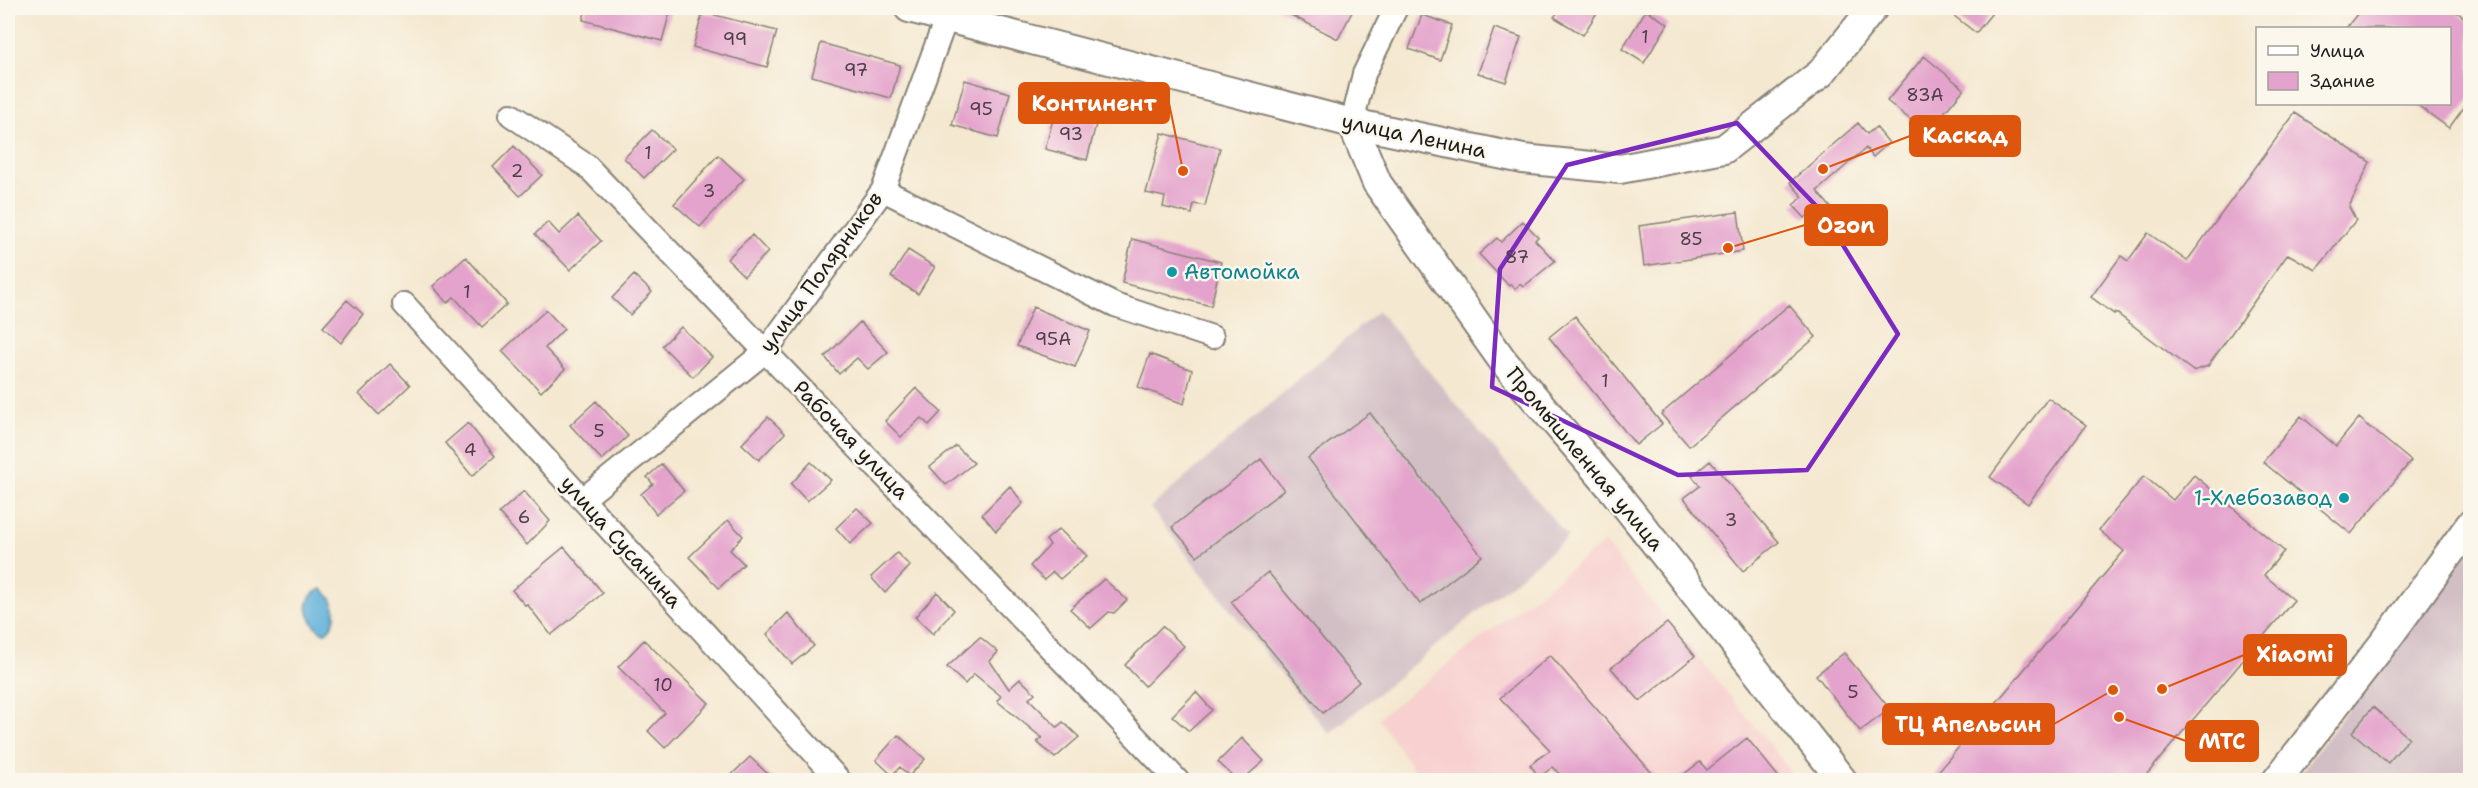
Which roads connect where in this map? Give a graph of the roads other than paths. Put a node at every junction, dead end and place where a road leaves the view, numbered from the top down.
1 (909, 8) edge
2 (1396, 8) edge
3 (1873, 8) edge
4 (947, 12) edge
5 (511, 115) dead end
6 (1352, 123) junction
7 (883, 190) junction
8 (404, 304) dead end
9 (1212, 337) dead end
10 (766, 351) junction
11 (583, 499) junction
12 (2470, 525) edge
13 (839, 780) edge
14 (1177, 780) edge
15 (1842, 780) edge
16 (2277, 780) edge

1 - 4 street, улица Ленина
2 - 6 street
3 - 6 street, улица Ленина
4 - 6 street, улица Ленина
4 - 7 street, улица Полярников
5 - 10 street, Рабочая улица
6 - 15 street, Промышленная улица
7 - 9 street
7 - 10 street, улица Полярников
8 - 11 street, улица Сусанина
10 - 11 street, улица Полярников
10 - 14 street, Рабочая улица
11 - 13 street, улица Сусанина
12 - 16 street

